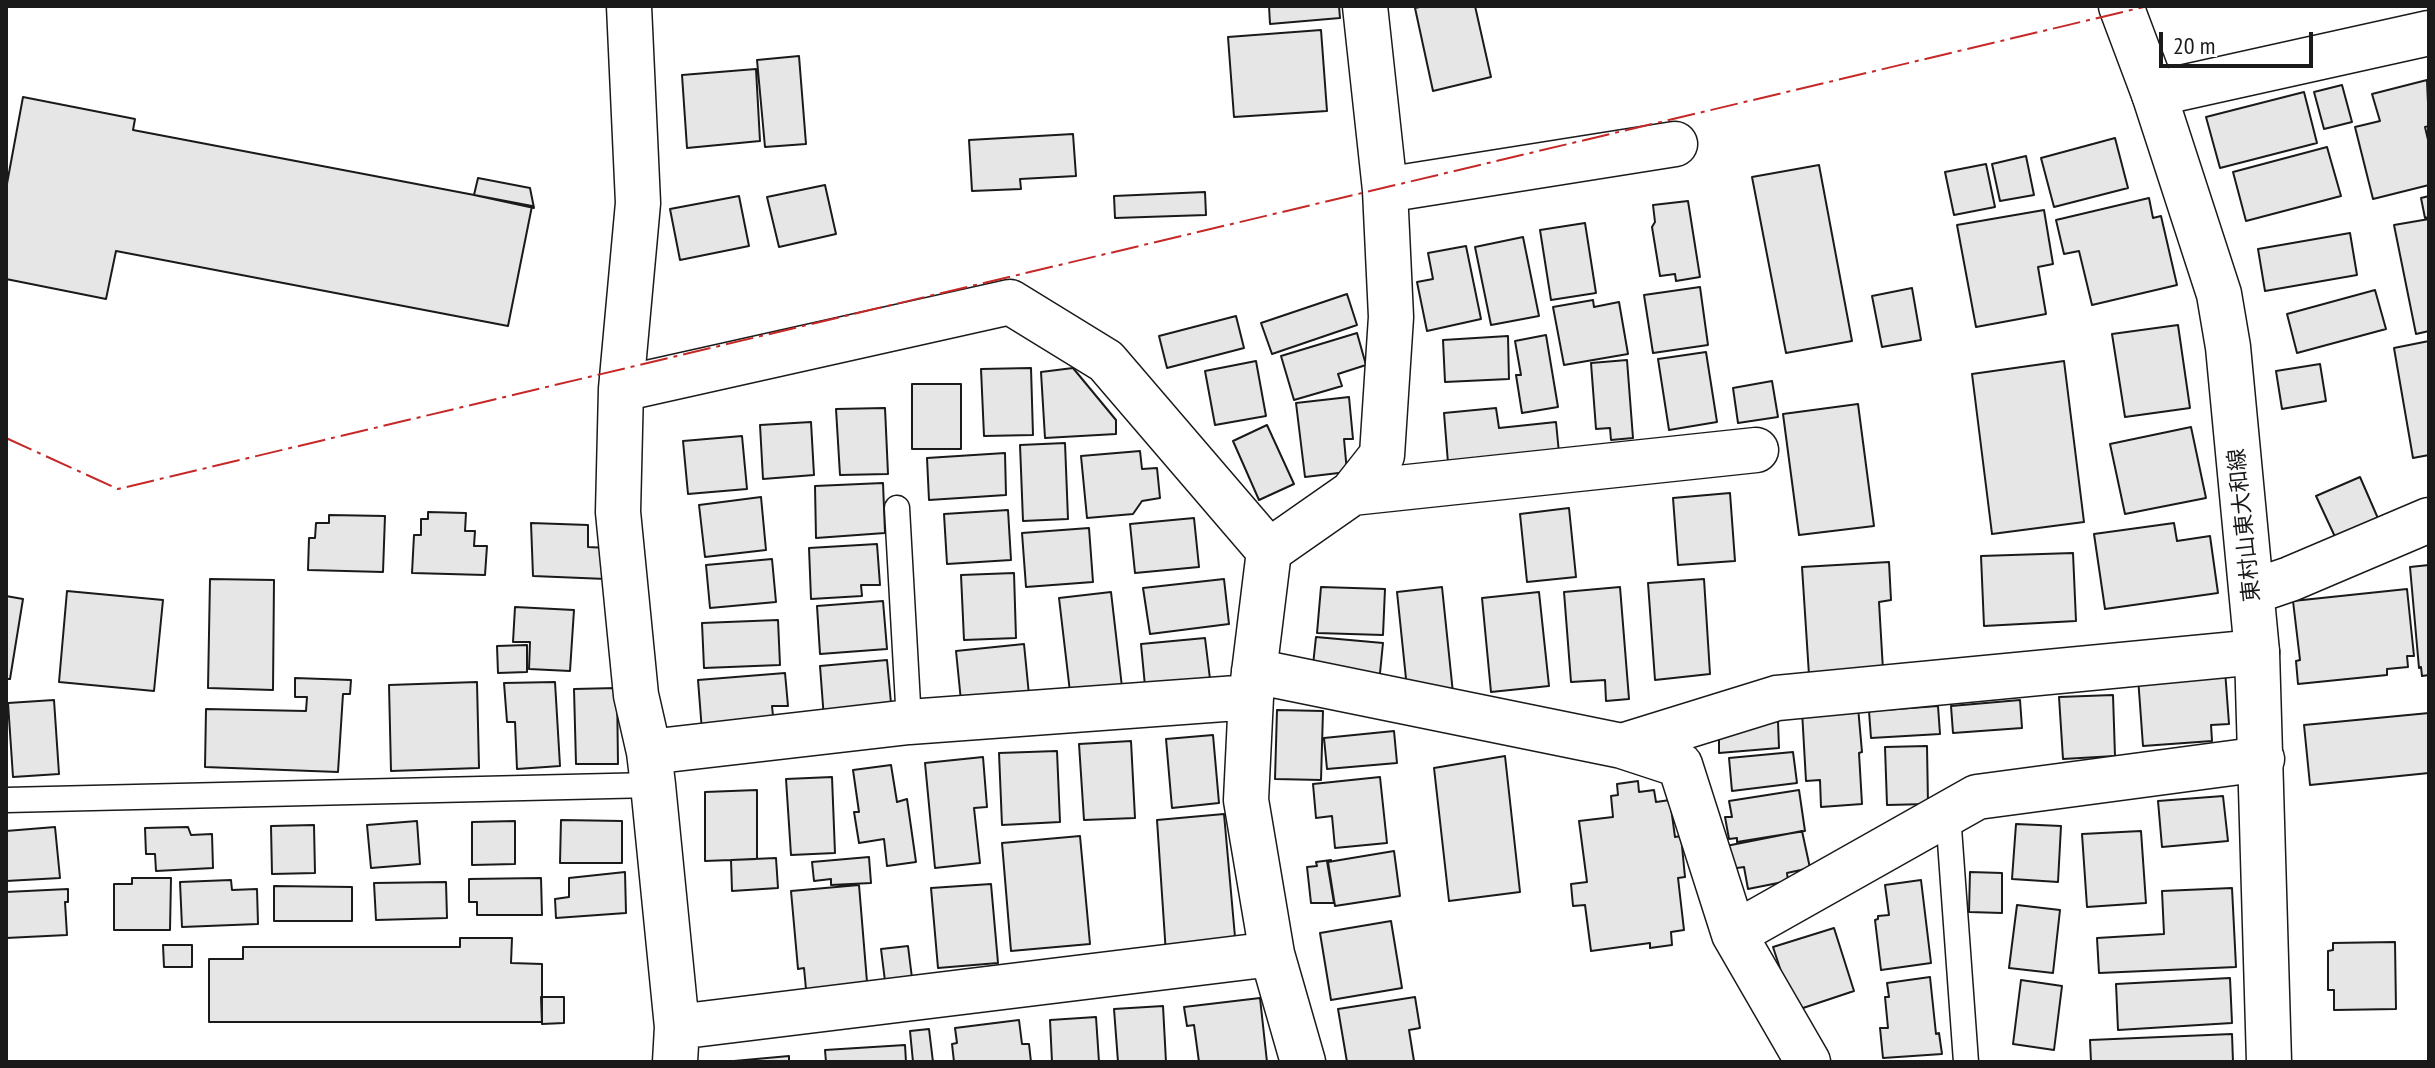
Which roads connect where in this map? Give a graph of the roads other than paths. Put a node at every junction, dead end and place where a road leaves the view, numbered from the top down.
1 (629, 6) edge
2 (1365, 6) edge
3 (2121, 6) edge
4 (2429, 33) edge
5 (2154, 94) junction
6 (1675, 144) dead end
7 (1385, 190) junction
8 (621, 389) junction
9 (1756, 450) dead end
10 (1352, 493) junction
11 (897, 508) dead end
12 (2429, 520) edge
13 (1269, 551) junction
14 (2252, 592) junction
15 (2257, 652) junction
16 (1252, 684) junction
17 (909, 722) junction
18 (1622, 746) junction
19 (2262, 759) junction
20 (651, 769) junction
21 (6, 800) edge
22 (1948, 814) junction
23 (1734, 934) junction
24 (1272, 954) junction
25 (676, 1045) edge
26 (1303, 1062) edge
27 (1808, 1062) edge
28 (1966, 1062) edge
29 (2269, 1062) edge

1 - 8 street
2 - 7 street
3 - 5 street, 東村山東大和線
4 - 5 street
5 - 14 street, 東村山東大和線
6 - 7 street
7 - 10 street
8 - 13 street
8 - 20 street
9 - 10 street
10 - 13 street
11 - 17 lane
12 - 14 street
13 - 16 street
14 - 15 street, 東村山東大和線
15 - 18 street
15 - 19 street, 東村山東大和線
16 - 17 street
16 - 18 street
16 - 24 street
17 - 20 street
18 - 23 street
19 - 22 street
19 - 29 street, 東村山東大和線
20 - 21 lane
20 - 25 street
22 - 23 street
22 - 28 lane
23 - 27 street
24 - 25 street
24 - 26 street

